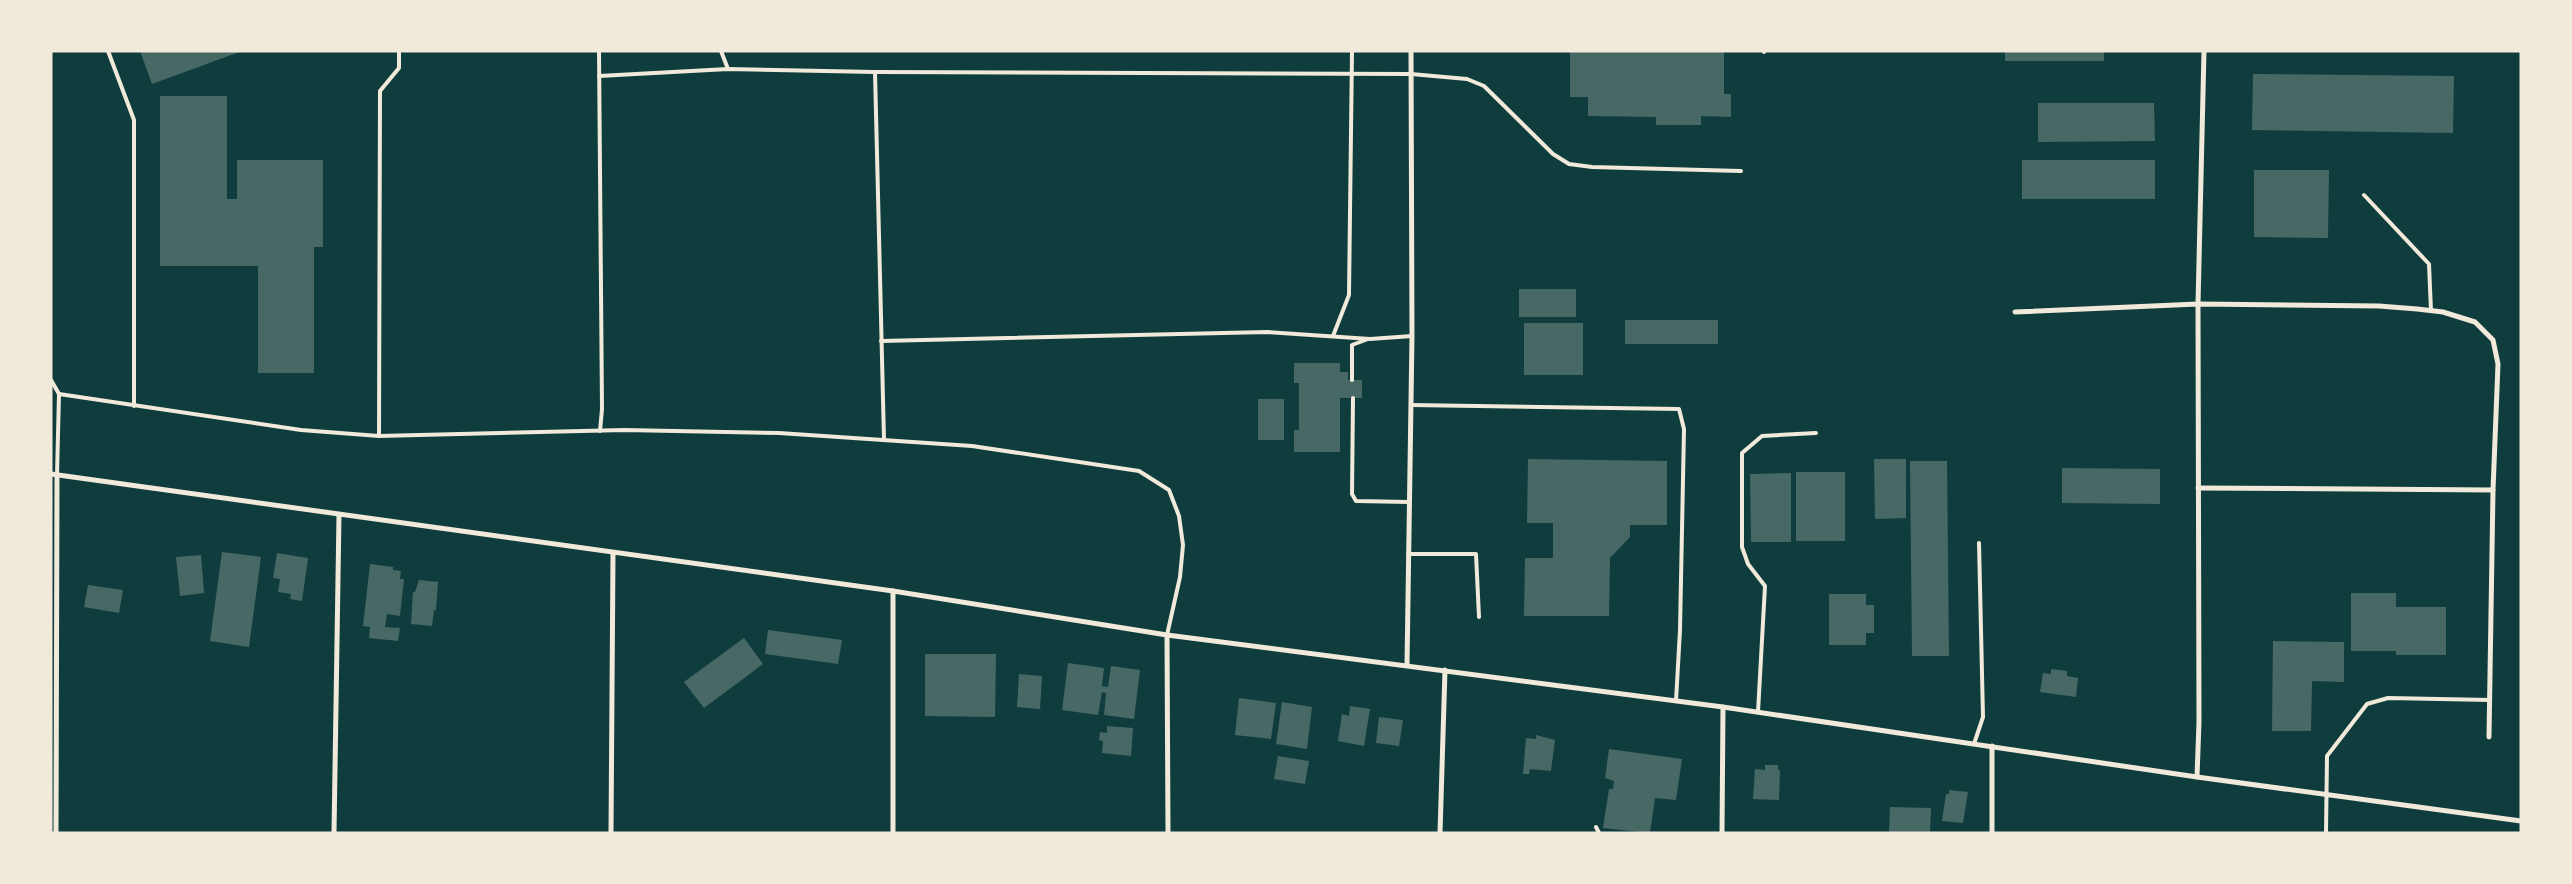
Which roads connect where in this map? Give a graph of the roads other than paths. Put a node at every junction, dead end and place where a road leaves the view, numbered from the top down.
1 (108, 51) edge
2 (399, 51) edge
3 (599, 51) edge
4 (721, 51) edge
5 (1352, 51) edge
6 (1411, 51) edge
7 (2204, 51) edge
8 (728, 69) junction
9 (875, 72) junction
10 (1352, 74) junction
11 (1411, 74) junction
12 (599, 76) junction
13 (1741, 171) dead end
14 (2364, 195) dead end
15 (2198, 304) junction
16 (2431, 311) junction
17 (2015, 312) dead end
18 (1333, 336) junction
19 (1412, 336) junction
20 (1370, 338) junction
21 (881, 341) junction
22 (51, 380) edge
23 (1352, 380) dead end
24 (59, 394) junction
25 (1353, 398) dead end
26 (1411, 405) junction
27 (134, 406) junction
28 (600, 431) junction
29 (1816, 433) dead end
30 (379, 436) junction
31 (884, 440) junction
32 (54, 475) edge
33 (2198, 488) junction
34 (2493, 490) junction
35 (1409, 502) junction
36 (339, 515) junction
37 (1979, 543) dead end
38 (613, 554) junction
39 (1408, 554) junction
40 (893, 591) junction
41 (1479, 617) dead end
42 (1167, 634) junction
43 (1406, 665) junction
44 (1445, 670) junction
45 (2490, 700) junction
46 (1676, 701) junction
47 (1723, 707) junction
48 (1758, 712) junction
49 (2489, 737) dead end
50 (1974, 744) junction
51 (1992, 746) junction
52 (2197, 777) junction
53 (2328, 795) junction
54 (2521, 821) edge
55 (1596, 827) dead end
56 (56, 833) edge
57 (334, 833) edge
58 (611, 833) edge
59 (893, 833) edge
60 (1168, 833) edge
61 (1440, 833) edge
62 (1599, 833) edge
63 (1722, 833) edge
64 (1992, 833) edge
65 (2326, 833) edge

1 - 27 lane
2 - 30 lane
3 - 12 lane
4 - 8 lane
5 - 10 lane
6 - 11 street
7 - 15 street
8 - 9 lane
8 - 12 lane
9 - 10 lane
9 - 21 lane
10 - 11 lane
10 - 18 lane
11 - 13 lane
11 - 19 street
12 - 28 lane
14 - 16 lane
15 - 16 street
15 - 17 street
15 - 33 street
16 - 34 street
18 - 20 lane
18 - 21 lane
19 - 20 lane
19 - 26 street
20 - 23 lane
21 - 31 lane
22 - 24 lane
24 - 27 lane
24 - 32 lane
25 - 35 lane
26 - 35 street
26 - 46 lane
27 - 30 lane
28 - 30 lane
28 - 31 lane
29 - 48 lane
31 - 42 lane
32 - 36 street
32 - 56 street
33 - 34 street
33 - 52 street
34 - 45 street
35 - 39 street
36 - 38 street
36 - 57 street
37 - 50 lane
38 - 40 street
38 - 58 street
39 - 41 lane
39 - 43 street
40 - 42 street
40 - 59 street
42 - 43 street
42 - 60 street
43 - 44 street
44 - 46 street
44 - 61 street
45 - 49 street
45 - 53 lane
46 - 47 street
47 - 48 street
47 - 63 street
48 - 50 street
50 - 51 street
51 - 52 street
51 - 64 street
52 - 53 street
53 - 54 street
53 - 65 lane
55 - 62 lane

